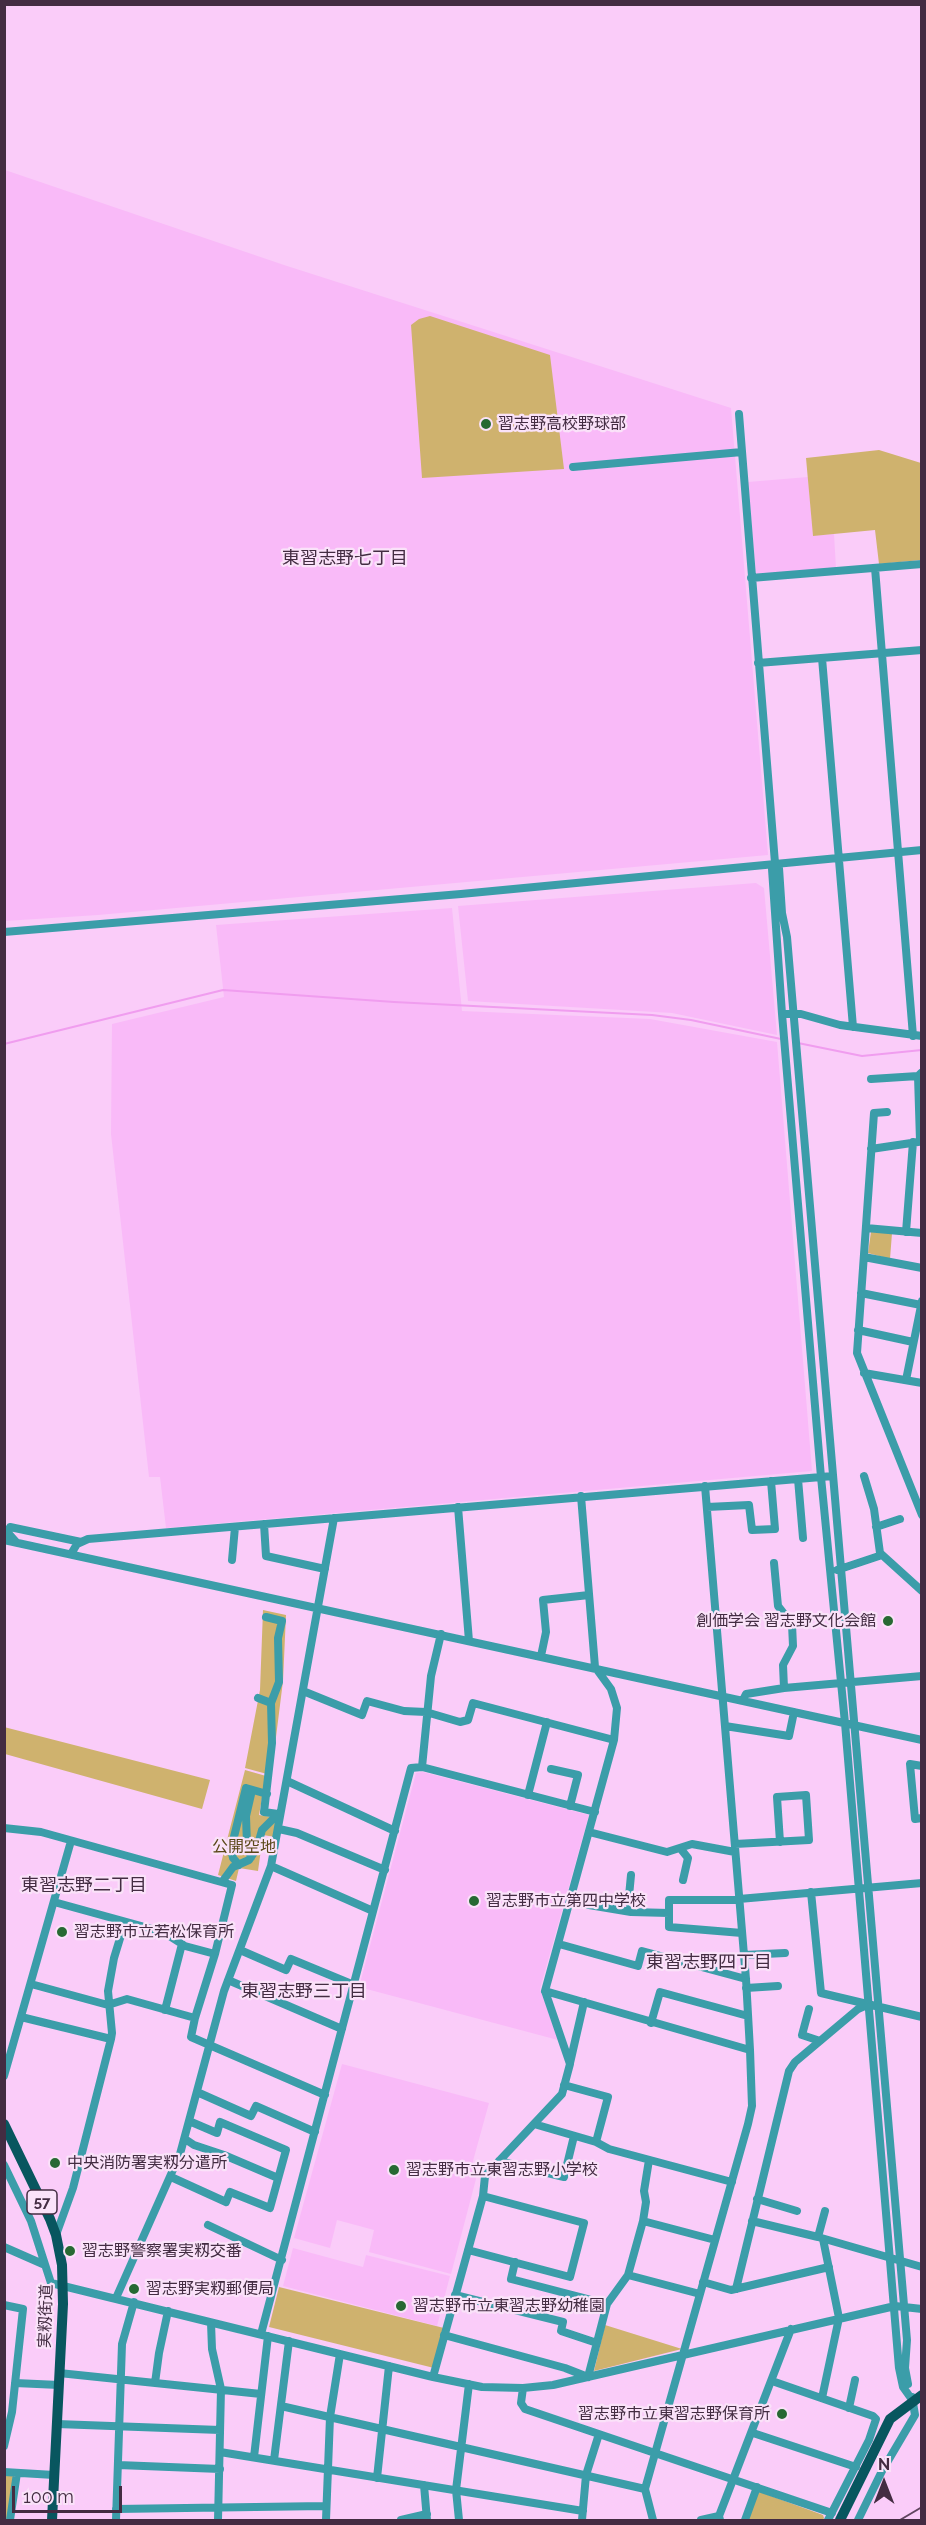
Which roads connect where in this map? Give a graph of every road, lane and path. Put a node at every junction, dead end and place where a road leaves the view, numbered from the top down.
1 (739, 414) dead end
2 (742, 452) junction
3 (573, 467) dead end
4 (921, 564) edge
5 (875, 568) junction
6 (751, 578) junction
7 (921, 650) edge
8 (882, 653) junction
9 (822, 658) junction
10 (758, 663) junction
11 (921, 850) edge
12 (899, 851) junction
13 (838, 856) junction
14 (775, 863) junction
15 (4, 932) edge
16 (794, 1013) junction
17 (782, 1014) junction
18 (853, 1027) junction
19 (917, 1036) edge
20 (920, 1075) edge
21 (871, 1079) dead end
22 (920, 1108) edge
23 (887, 1112) dead end
24 (918, 1142) edge
25 (871, 1149) junction
26 (866, 1228) junction
27 (906, 1232) junction
28 (921, 1233) edge
29 (864, 1257) junction
30 (921, 1268) edge
31 (861, 1293) junction
32 (921, 1303) edge
33 (858, 1330) junction
34 (914, 1342) junction
35 (864, 1373) junction
36 (906, 1380) junction
37 (921, 1383) edge
38 (833, 1476) junction
39 (864, 1476) dead end
40 (821, 1477) junction
41 (798, 1479) junction
42 (771, 1481) junction
43 (705, 1486) junction
44 (581, 1496) junction
45 (458, 1507) junction
46 (707, 1507) junction
47 (921, 1515) edge
48 (334, 1518) junction
49 (900, 1519) dead end
50 (264, 1524) junction
51 (235, 1527) junction
52 (876, 1527) junction
53 (803, 1538) dead end
54 (4, 1540) edge
55 (17, 1542) junction
56 (81, 1542) junction
57 (71, 1554) junction
58 (882, 1555) junction
59 (232, 1560) dead end
60 (774, 1563) dead end
61 (325, 1569) junction
62 (841, 1569) junction
63 (830, 1570) junction
64 (921, 1591) edge
65 (589, 1595) junction
66 (318, 1608) junction
67 (266, 1617) dead end
68 (441, 1634) junction
69 (469, 1641) junction
70 (541, 1656) junction
71 (595, 1667) junction
72 (921, 1676) edge
73 (851, 1682) junction
74 (841, 1683) junction
75 (784, 1688) junction
76 (303, 1691) junction
77 (723, 1696) junction
78 (743, 1700) junction
79 (426, 1712) junction
80 (794, 1712) junction
81 (547, 1722) junction
82 (850, 1724) junction
83 (724, 1726) junction
84 (614, 1740) junction
85 (921, 1740) edge
86 (921, 1766) edge
87 (422, 1767) junction
88 (551, 1769) dead end
89 (287, 1781) junction
90 (252, 1790) junction
91 (267, 1794) junction
92 (528, 1795) junction
93 (570, 1806) junction
94 (595, 1812) junction
95 (921, 1818) edge
96 (4, 1828) edge
97 (279, 1829) junction
98 (394, 1831) junction
99 (589, 1832) junction
100 (71, 1841) junction
101 (780, 1842) junction
102 (680, 1848) junction
103 (735, 1848) junction
104 (251, 1857) junction
105 (239, 1865) junction
106 (271, 1866) junction
107 (385, 1870) junction
108 (631, 1875) dead end
109 (683, 1880) dead end
110 (222, 1882) junction
111 (921, 1883) edge
112 (858, 1887) junction
113 (868, 1887) junction
114 (811, 1892) junction
115 (739, 1899) junction
116 (54, 1902) junction
117 (570, 1902) junction
118 (373, 1911) junction
119 (631, 1912) junction
120 (669, 1913) junction
121 (125, 1922) junction
122 (742, 1933) junction
123 (182, 1944) junction
124 (559, 1944) junction
125 (240, 1950) junction
126 (785, 1953) dead end
127 (215, 1954) junction
128 (744, 1955) junction
129 (228, 1980) junction
130 (30, 1984) junction
131 (746, 1984) junction
132 (354, 1985) junction
133 (778, 1986) dead end
134 (545, 1990) junction
135 (584, 2002) junction
136 (869, 2004) junction
137 (108, 2005) junction
138 (878, 2007) junction
139 (809, 2009) dead end
140 (165, 2010) junction
141 (748, 2016) junction
142 (21, 2017) junction
143 (921, 2017) edge
144 (195, 2018) junction
145 (651, 2023) junction
146 (342, 2030) junction
147 (111, 2039) junction
148 (820, 2041) junction
149 (209, 2044) junction
150 (750, 2050) junction
151 (570, 2064) junction
152 (4, 2076) edge
153 (564, 2085) junction
154 (197, 2092) junction
155 (325, 2095) junction
156 (189, 2121) junction
157 (4, 2124) edge
158 (534, 2124) junction
159 (315, 2132) junction
160 (574, 2136) junction
161 (184, 2139) junction
162 (596, 2142) junction
163 (649, 2160) junction
164 (499, 2161) junction
165 (4, 2165) edge
166 (171, 2177) junction
167 (278, 2178) junction
168 (732, 2182) junction
169 (483, 2196) junction
170 (757, 2199) junction
171 (797, 2211) dead end
172 (825, 2211) dead end
173 (642, 2221) junction
174 (752, 2221) junction
175 (208, 2225) dead end
176 (56, 2235) junction
177 (820, 2238) junction
178 (715, 2240) junction
179 (4, 2247) edge
180 (468, 2250) junction
181 (282, 2260) junction
182 (895, 2260) junction
183 (514, 2262) junction
184 (45, 2265) junction
185 (829, 2267) junction
186 (921, 2267) edge
187 (628, 2275) junction
188 (704, 2282) junction
189 (63, 2285) junction
190 (736, 2289) junction
191 (700, 2294) junction
192 (455, 2295) junction
193 (116, 2298) junction
194 (134, 2302) junction
195 (607, 2304) junction
196 (4, 2305) edge
197 (899, 2306) junction
198 (921, 2309) edge
199 (168, 2311) junction
200 (839, 2318) junction
201 (211, 2323) junction
202 (791, 2329) junction
203 (264, 2335) junction
204 (444, 2335) junction
205 (289, 2341) junction
206 (597, 2343) junction
207 (340, 2354) junction
208 (683, 2354) junction
209 (4, 2359) edge
210 (16, 2362) junction
211 (389, 2366) junction
212 (59, 2373) junction
213 (433, 2377) junction
214 (588, 2377) junction
215 (121, 2379) junction
216 (855, 2380) dead end
217 (772, 2381) junction
218 (15, 2383) junction
219 (155, 2383) junction
220 (469, 2384) junction
221 (58, 2385) junction
222 (523, 2388) junction
223 (221, 2390) junction
224 (261, 2394) junction
225 (822, 2398) junction
226 (917, 2398) edge
227 (281, 2406) junction
228 (849, 2408) junction
229 (330, 2416) junction
230 (57, 2424) junction
231 (119, 2426) junction
232 (382, 2429) junction
233 (220, 2430) junction
234 (753, 2433) junction
235 (599, 2434) junction
236 (4, 2446) edge
237 (461, 2447) junction
238 (220, 2452) junction
239 (656, 2452) junction
240 (254, 2457) junction
241 (274, 2460) junction
242 (118, 2465) junction
243 (856, 2467) junction
244 (220, 2469) junction
245 (327, 2469) junction
246 (4, 2472) edge
247 (17, 2473) junction
248 (54, 2475) junction
249 (586, 2475) junction
250 (377, 2478) junction
251 (734, 2479) junction
252 (424, 2485) junction
253 (758, 2487) junction
254 (645, 2488) junction
255 (456, 2490) junction
256 (325, 2506) junction
257 (219, 2508) junction
258 (117, 2509) junction
259 (582, 2516) edge
260 (427, 2517) edge
261 (720, 2518) edge
262 (833, 2518) edge
263 (10, 2520) edge
264 (52, 2520) edge
265 (116, 2520) edge
266 (218, 2520) edge
267 (326, 2520) edge
268 (401, 2520) edge
269 (459, 2520) edge
270 (653, 2520) edge
271 (701, 2520) edge
272 (745, 2520) edge
273 (858, 2520) edge

1 - 2 street
2 - 3 street
2 - 6 street
4 - 5 street
5 - 6 street
5 - 8 street
6 - 10 street
7 - 8 street
8 - 9 street
8 - 12 street
9 - 10 street
9 - 13 street
10 - 14 street
11 - 12 street
12 - 13 street
12 - 19 street
13 - 14 street
13 - 18 street
14 - 15 street
14 - 16 street
14 - 17 street
16 - 17 street
16 - 18 street
16 - 38 street
17 - 40 street
18 - 19 street
20 - 21 street
20 - 22 street
22 - 24 street
23 - 25 street
24 - 25 street
24 - 27 street
25 - 26 street
26 - 27 street
26 - 29 street
27 - 28 street
29 - 30 street
29 - 31 street
31 - 32 street
31 - 33 street
32 - 34 street
33 - 34 street
33 - 35 street
34 - 36 street
35 - 36 street
35 - 47 street
36 - 37 street
38 - 40 street
38 - 62 street
39 - 52 street
40 - 41 street
40 - 63 street
41 - 42 street
41 - 53 street
42 - 43 street
42 - 46 street
43 - 44 street
43 - 46 street
44 - 45 street
44 - 65 street
45 - 48 street
45 - 69 street
46 - 77 street
48 - 50 street
48 - 61 street
49 - 52 street
50 - 51 street
50 - 61 street
51 - 56 street
51 - 59 street
52 - 58 street
54 - 55 street
55 - 56 street
55 - 57 street
56 - 57 street
57 - 66 street
58 - 62 street
58 - 64 street
60 - 75 street
61 - 66 street
62 - 63 street
62 - 73 street
63 - 74 street
65 - 70 street
65 - 71 street
66 - 68 street
66 - 76 street
67 - 91 street
68 - 69 street
68 - 79 street
69 - 70 street
70 - 71 street
71 - 77 street
71 - 84 street
72 - 73 street
73 - 74 street
73 - 82 street
74 - 75 street
74 - 82 street
75 - 78 street
76 - 79 street
76 - 89 street
77 - 78 street
77 - 83 street
78 - 80 street
79 - 81 street
79 - 87 street
80 - 82 street
80 - 83 street
81 - 84 street
81 - 92 street
82 - 85 street
82 - 112 street
82 - 113 street
83 - 103 street
84 - 94 street
86 - 95 street
87 - 92 street
87 - 98 street
88 - 93 street
89 - 97 street
89 - 98 street
90 - 91 street
90 - 104 street
90 - 105 street
91 - 104 street
92 - 93 street
93 - 94 street
94 - 99 street
96 - 100 street
97 - 106 street
97 - 107 street
98 - 107 street
99 - 102 street
99 - 117 street
100 - 110 street
100 - 116 street
101 - 101 street
101 - 103 street
102 - 103 street
102 - 109 street
103 - 115 street
104 - 105 street
105 - 110 street
106 - 118 street
106 - 125 street
107 - 118 street
108 - 119 street
110 - 127 street
111 - 113 street
112 - 113 street
112 - 114 street
112 - 136 street
113 - 138 street
114 - 115 street
114 - 136 street
115 - 120 street
115 - 122 street
116 - 121 street
116 - 130 street
117 - 119 street
117 - 124 street
118 - 132 street
119 - 120 street
120 - 122 street
121 - 123 street
121 - 137 street
122 - 128 street
123 - 127 street
123 - 140 street
124 - 131 street
124 - 134 street
125 - 129 street
125 - 132 street
126 - 128 street
127 - 144 street
128 - 131 street
129 - 146 street
129 - 149 street
130 - 137 street
130 - 142 street
131 - 133 street
131 - 141 street
132 - 146 street
134 - 135 street
134 - 151 street
135 - 145 street
135 - 151 street
136 - 138 street
136 - 148 street
136 - 182 street
137 - 140 street
137 - 147 street
138 - 143 street
138 - 182 street
139 - 148 street
140 - 144 street
141 - 145 street
141 - 150 street
142 - 147 street
142 - 152 street
144 - 149 street
145 - 150 street
146 - 155 street
147 - 176 street
148 - 170 street
149 - 154 street
149 - 155 street
150 - 168 street
151 - 153 street
153 - 158 street
153 - 162 street
154 - 156 street
154 - 159 street
155 - 159 street
156 - 161 street
156 - 167 street
157 - 176 main road, 実籾街道 / 57
158 - 160 street
158 - 164 street
159 - 181 street
160 - 162 street
160 - 164 street
161 - 166 street
161 - 167 street
162 - 163 street
163 - 168 street
163 - 173 street
164 - 169 street
165 - 184 street
166 - 167 street
166 - 193 street
168 - 178 street
169 - 180 street
169 - 183 street
170 - 171 street
170 - 174 street
172 - 177 street
173 - 178 street
173 - 187 street
174 - 177 street
174 - 190 street
175 - 181 street
176 - 189 main road, 実籾街道 / 57
177 - 182 street
177 - 185 street
178 - 188 street
179 - 184 street
180 - 183 street
180 - 192 street
181 - 203 street
182 - 186 street
182 - 197 street
183 - 195 street
184 - 189 street
185 - 190 street
185 - 200 street
187 - 191 street
187 - 195 street
188 - 190 street
188 - 191 street
189 - 193 street
189 - 212 main road, 実籾街道 / 57
191 - 208 street
192 - 204 street
192 - 206 street
193 - 194 street
194 - 199 street
194 - 215 street
195 - 206 street
196 - 210 street
197 - 198 street
197 - 200 street
197 - 226 street
199 - 201 street
199 - 219 street
200 - 202 street
200 - 225 street
201 - 203 street
201 - 223 street
202 - 208 street
202 - 217 street
203 - 205 street
203 - 224 street
204 - 213 street
204 - 214 street
205 - 207 street
205 - 227 street
206 - 214 street
207 - 211 street
207 - 229 street
208 - 214 street
208 - 239 street
209 - 210 street
210 - 218 street
211 - 213 street
211 - 232 street
212 - 215 street
212 - 221 main road, 実籾街道 / 57
213 - 220 street
214 - 222 street
215 - 219 street
215 - 231 street
216 - 228 street
217 - 225 street
217 - 234 street
218 - 221 street
218 - 236 street
219 - 223 street
220 - 222 street
220 - 237 street
221 - 230 main road, 実籾街道 / 57
222 - 235 street
223 - 224 street
223 - 233 street
224 - 240 street
225 - 228 street
226 - 262 main road
226 - 273 street
227 - 229 street
227 - 241 street
228 - 243 street
229 - 232 street
229 - 245 street
230 - 231 street
230 - 248 main road, 実籾街道 / 57
231 - 233 street
231 - 242 street
232 - 237 street
232 - 250 street
233 - 238 street
234 - 243 street
234 - 251 street
235 - 239 street
235 - 249 street
237 - 249 street
237 - 255 street
238 - 240 street
238 - 244 street
239 - 251 street
239 - 254 street
240 - 241 street
241 - 245 street
242 - 244 street
242 - 258 street
243 - 262 street
244 - 257 street
245 - 250 street
245 - 256 street
246 - 247 street
247 - 248 street
247 - 263 street
248 - 264 main road, 実籾街道 / 57
249 - 254 street
249 - 259 street
250 - 252 street
251 - 253 street
251 - 261 street
252 - 255 street
252 - 260 street
253 - 262 street
253 - 272 street
254 - 270 street
255 - 259 street
255 - 269 street
256 - 257 street
256 - 267 street
257 - 258 street
257 - 266 street
258 - 265 street
260 - 268 street
261 - 271 street

